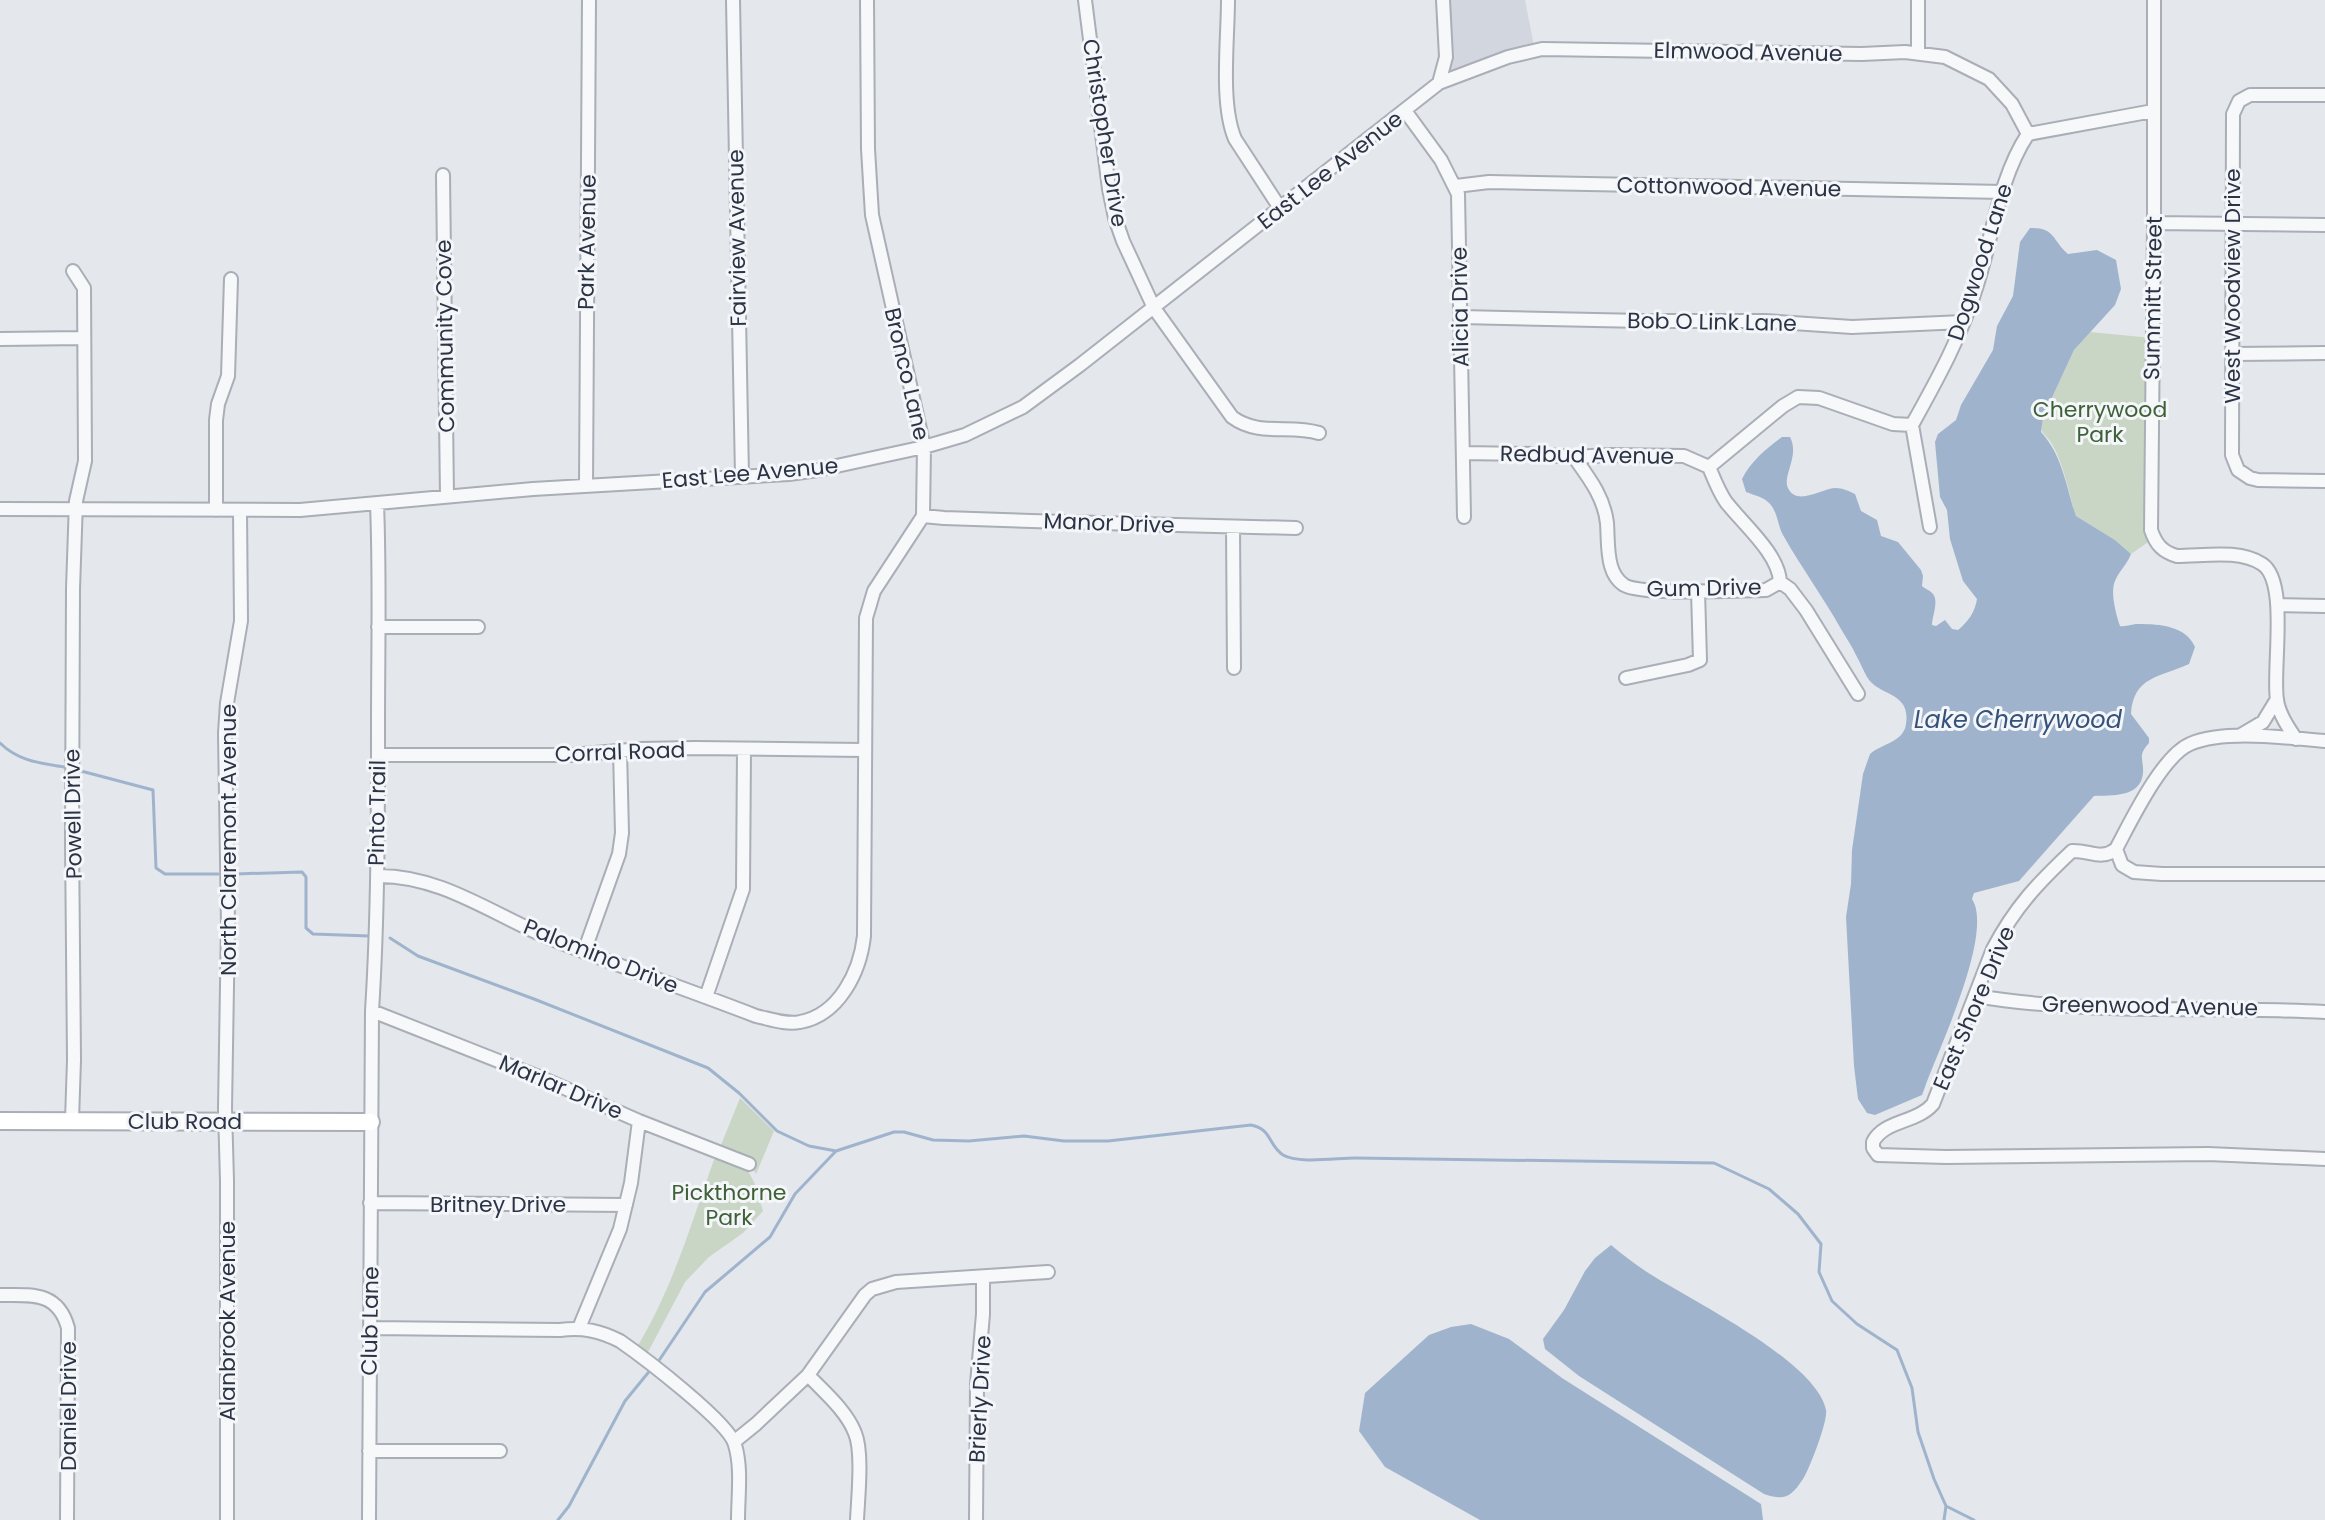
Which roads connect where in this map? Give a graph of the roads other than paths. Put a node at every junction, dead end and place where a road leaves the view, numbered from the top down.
1 (589, 0) edge
2 (733, 0) edge
3 (867, 0) edge
4 (1085, 0) edge
5 (1228, 0) edge
6 (1443, 0) edge
7 (1918, 0) edge
8 (2154, 0) edge
9 (1918, 53) junction
10 (1439, 83) junction
11 (2325, 95) edge
12 (2153, 111) junction
13 (1406, 112) junction
14 (2028, 134) junction
15 (443, 175) dead end
16 (1456, 186) junction
17 (2003, 192) junction
18 (1280, 208) junction
19 (2154, 223) junction
20 (2233, 223) junction
21 (2325, 225) edge
22 (73, 271) dead end
23 (231, 279) dead end
24 (1154, 308) junction
25 (1461, 317) junction
26 (1963, 322) junction
27 (84, 338) junction
28 (0, 339) edge
29 (2325, 353) edge
30 (2233, 354) junction
31 (1912, 425) junction
32 (1319, 433) dead end
33 (924, 447) junction
34 (1463, 453) junction
35 (1574, 457) junction
36 (1709, 467) junction
37 (742, 476) junction
38 (2325, 481) edge
39 (586, 485) junction
40 (447, 497) junction
41 (377, 504) junction
42 (75, 508) junction
43 (0, 509) edge
44 (216, 510) junction
45 (240, 511) junction
46 (923, 516) junction
47 (1464, 517) dead end
48 (1233, 527) junction
49 (1930, 527) dead end
50 (1296, 528) dead end
51 (1780, 582) junction
52 (1698, 591) junction
53 (2278, 605) junction
54 (2325, 606) edge
55 (378, 627) junction
56 (478, 627) dead end
57 (1234, 668) dead end
58 (1626, 678) dead end
59 (1858, 694) dead end
60 (2277, 699) junction
61 (2241, 735) junction
62 (2296, 739) junction
63 (2325, 741) edge
64 (744, 749) junction
65 (620, 750) junction
66 (863, 750) junction
67 (378, 755) junction
68 (2116, 849) junction
69 (2325, 874) edge
70 (377, 876) junction
71 (584, 952) junction
72 (1976, 996) junction
73 (706, 997) junction
74 (372, 1011) junction
75 (2325, 1012) edge
76 (72, 1120) junction
77 (0, 1121) edge
78 (639, 1121) junction
79 (225, 1122) junction
80 (371, 1122) junction
81 (2325, 1159) edge
82 (749, 1164) dead end
83 (370, 1203) junction
84 (626, 1205) junction
85 (1048, 1272) dead end
86 (983, 1277) junction
87 (0, 1295) edge
88 (371, 1328) junction
89 (579, 1328) junction
90 (808, 1375) junction
91 (735, 1441) junction
92 (369, 1451) junction
93 (500, 1451) dead end
94 (67, 1520) edge
95 (227, 1520) edge
96 (369, 1520) edge
97 (738, 1520) edge
98 (857, 1520) edge
99 (976, 1520) edge

1 - 39 street, Park Avenue
2 - 37 street, Fairview Avenue
3 - 33 street, Bronco Lane
4 - 24 street, Christopher Drive
5 - 18 street
6 - 10 street
7 - 9 street
8 - 12 street, Summitt Street
9 - 10 street, Elmwood Avenue
9 - 14 street, Elmwood Avenue
10 - 13 street, East Lee Avenue
11 - 20 street, West Woodview Drive
12 - 14 street
12 - 19 street, Summitt Street
13 - 16 street, Alicia Drive
13 - 18 street, East Lee Avenue
14 - 17 street, Dogwood Lane
15 - 40 street, Community Cove
16 - 17 street, Cottonwood Avenue
16 - 25 street, Alicia Drive
17 - 26 street, Dogwood Lane
18 - 24 street, East Lee Avenue
19 - 20 street
19 - 53 street, Summitt Street
20 - 21 street
20 - 30 street, West Woodview Drive
22 - 27 street, Powell Drive
23 - 44 street
24 - 32 street, Christopher Drive
24 - 33 street, East Lee Avenue
25 - 26 street, Bob O Link Lane
25 - 34 street, Alicia Drive
26 - 31 street, Dogwood Lane
27 - 28 street
27 - 42 street, Powell Drive
29 - 30 street
30 - 38 street, West Woodview Drive
31 - 36 street
31 - 49 street
33 - 37 street, East Lee Avenue
33 - 46 street, Bronco Lane
34 - 35 street, Redbud Avenue
34 - 47 street, Alicia Drive
35 - 36 street, Redbud Avenue
35 - 52 street, Gum Drive
36 - 51 street, Gum Drive
37 - 39 street, East Lee Avenue
39 - 40 street, East Lee Avenue
40 - 41 street, East Lee Avenue
41 - 45 street, East Lee Avenue
41 - 55 street, Pinto Trail
42 - 43 street, East Lee Avenue
42 - 44 street, East Lee Avenue
42 - 76 street, Powell Drive
44 - 45 street, East Lee Avenue
45 - 79 street, North Claremont Avenue
46 - 48 street, Manor Drive
46 - 66 street
48 - 50 street, Manor Drive
48 - 57 street
51 - 52 street, Gum Drive
51 - 59 street, Gum Drive
52 - 58 street
53 - 54 street
53 - 60 street
55 - 56 street
55 - 67 street, Pinto Trail
60 - 61 street
60 - 62 street
61 - 62 street
61 - 68 street
62 - 63 street
64 - 65 street, Corral Road
64 - 66 street, Corral Road
64 - 73 street
65 - 67 street, Corral Road
65 - 71 street
66 - 73 street, Palomino Drive
67 - 70 street, Pinto Trail
68 - 69 street
68 - 72 street, East Shore Drive
70 - 71 street, Palomino Drive
70 - 74 street, Pinto Trail
71 - 73 street, Palomino Drive
72 - 75 street, Greenwood Avenue
72 - 81 street, East Shore Drive
74 - 78 street, Marlar Drive
74 - 80 street, Pinto Trail
76 - 77 street, Club Road
76 - 79 street, Club Road
78 - 82 street, Marlar Drive
78 - 84 street
79 - 80 street, Club Road
79 - 95 street, Alanbrook Avenue
80 - 83 street, Club Lane
83 - 84 street, Britney Drive
83 - 88 street, Club Lane
84 - 89 street
85 - 86 street
86 - 90 street
86 - 99 street, Brierly Drive
87 - 94 street, Daniel Drive
88 - 89 street
88 - 92 street, Club Lane
89 - 91 street
90 - 91 street
90 - 98 street
91 - 97 street
92 - 93 street
92 - 96 street, Club Lane

